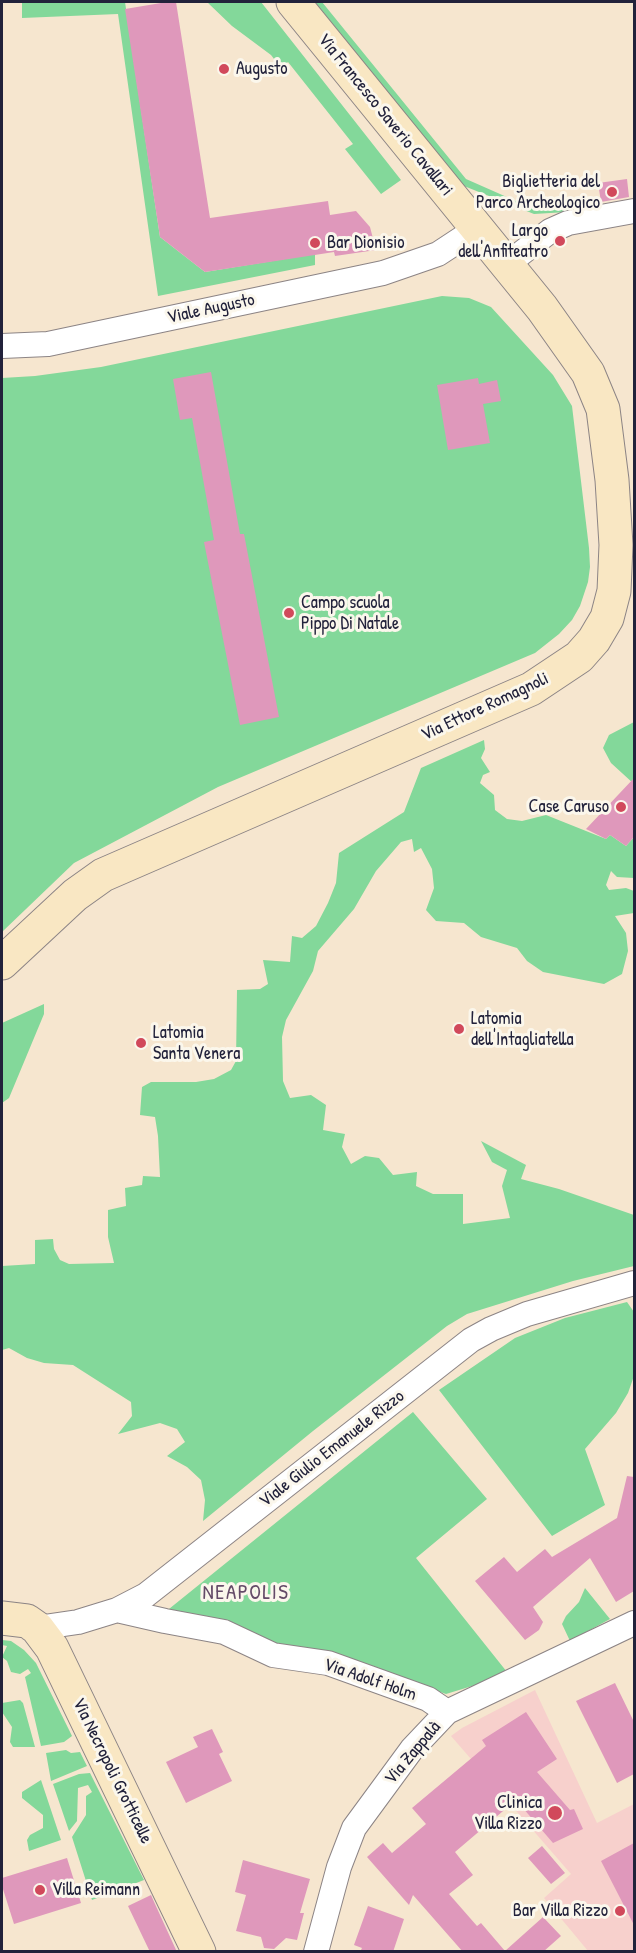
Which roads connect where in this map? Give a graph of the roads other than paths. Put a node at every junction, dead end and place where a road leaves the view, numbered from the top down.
1 (293, 2) edge
2 (634, 211) edge
3 (476, 229) junction
4 (506, 265) junction
5 (2, 346) edge
6 (2, 963) edge
7 (634, 1283) edge
8 (117, 1610) junction
9 (2, 1618) edge
10 (634, 1623) edge
11 (38, 1628) junction
12 (447, 1712) junction
13 (199, 1952) edge
14 (316, 1952) edge

1 - 3 main road, Via Francesco Saverio Cavallari
2 - 4 street
3 - 4 main road, Via Ettore Romagnoli
3 - 5 street, Viale Augusto
4 - 6 main road, Via Ettore Romagnoli
7 - 8 street, Viale Giulio Emanuele Rizzo
8 - 11 street, Viale Giulio Emanuele Rizzo
8 - 12 street, Via Adolf Holm
9 - 11 main road
10 - 12 street, Via Zappalà
11 - 13 main road, Via Necropoli Grotticelle
12 - 14 street, Via Zappalà

